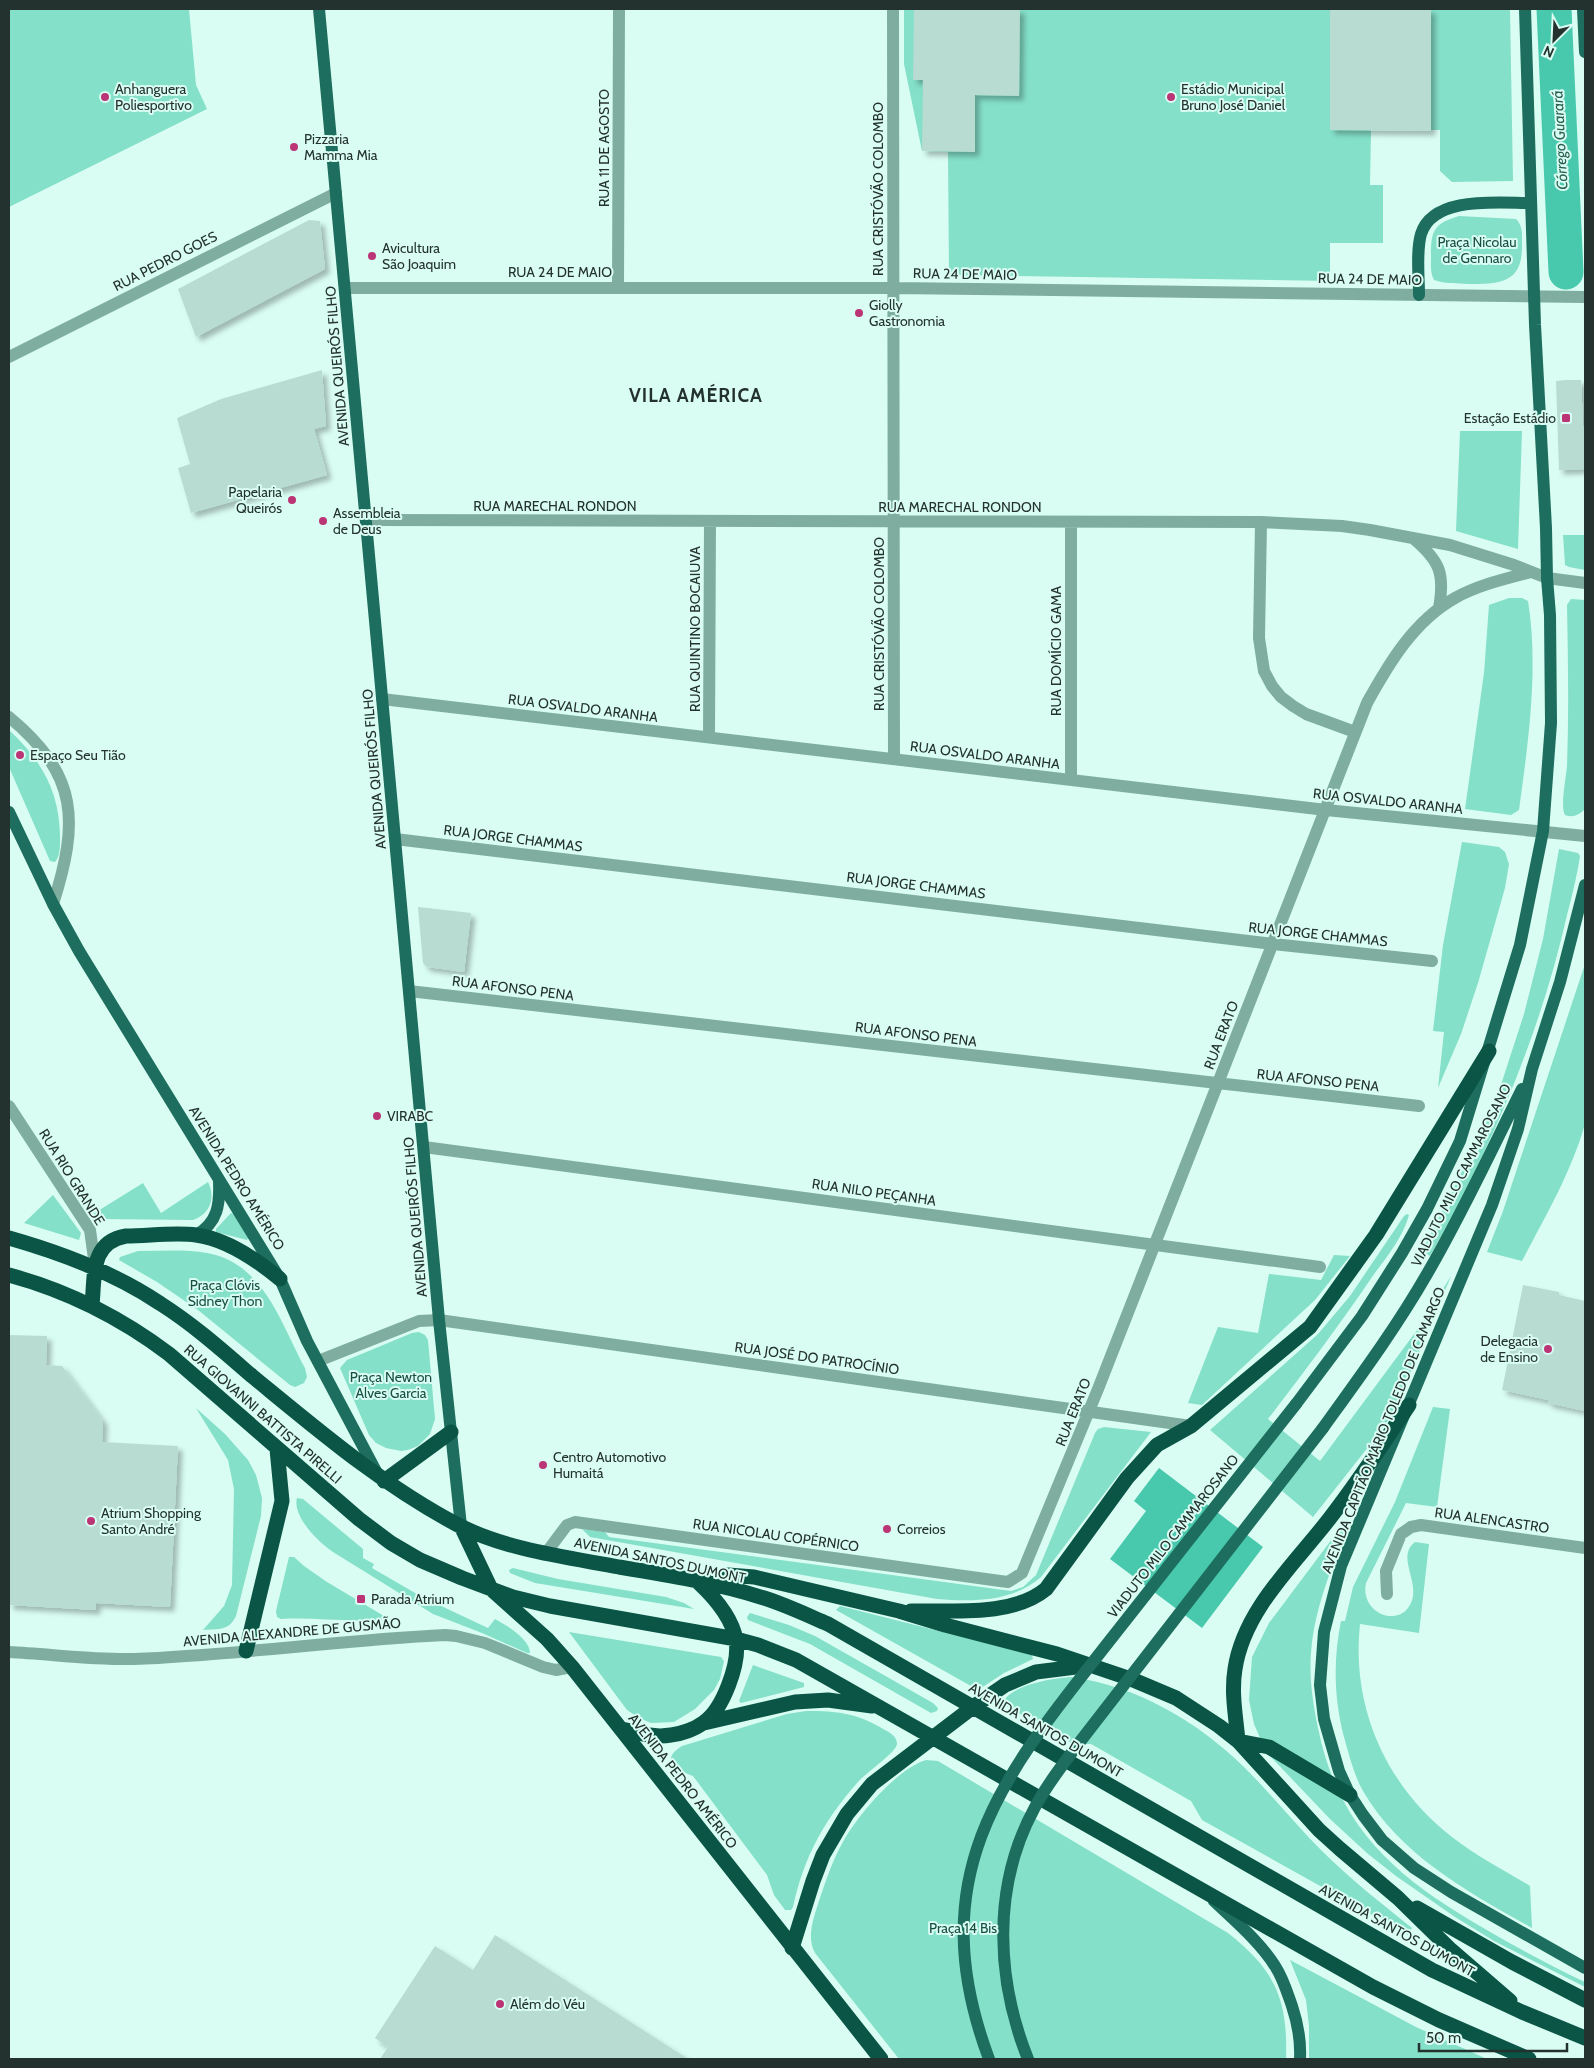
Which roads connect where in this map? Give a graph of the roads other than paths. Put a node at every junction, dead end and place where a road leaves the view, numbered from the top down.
1 (319, 9) edge
2 (619, 9) edge
3 (893, 9) edge
4 (1525, 9) edge
5 (1583, 9) edge
6 (1585, 52) edge
7 (336, 193) junction
8 (1531, 202) junction
9 (618, 287) junction
10 (345, 288) junction
11 (894, 288) junction
12 (1419, 295) junction
13 (1534, 296) junction
14 (1583, 297) edge
15 (9, 357) edge
16 (367, 520) junction
17 (710, 521) junction
18 (894, 522) junction
19 (1072, 522) junction
20 (1261, 522) junction
21 (1414, 539) junction
22 (1531, 572) junction
23 (1546, 578) junction
24 (1585, 583) edge
25 (1439, 608) junction
26 (382, 699) junction
27 (9, 717) edge
28 (1355, 732) junction
29 (709, 737) junction
30 (894, 759) junction
31 (1071, 780) junction
32 (1326, 810) junction
33 (9, 815) edge
34 (1543, 831) junction
35 (1585, 836) edge
36 (395, 839) junction
37 (1585, 885) edge
38 (53, 904) junction
39 (1273, 944) junction
40 (1432, 961) dead end
41 (409, 991) junction
42 (1489, 1051) junction
43 (1532, 1069) junction
44 (1218, 1084) junction
45 (9, 1106) edge
46 (1418, 1106) dead end
47 (424, 1146) junction
48 (219, 1179) junction
49 (196, 1235) junction
50 (9, 1238) edge
51 (1155, 1245) junction
52 (1320, 1267) dead end
53 (96, 1269) junction
54 (9, 1275) edge
55 (280, 1279) junction
56 (92, 1305) junction
57 (440, 1320) junction
58 (318, 1361) junction
59 (1409, 1405) junction
60 (1090, 1411) junction
61 (1191, 1426) junction
62 (451, 1432) junction
63 (277, 1448) junction
64 (382, 1479) junction
65 (461, 1526) junction
66 (1585, 1548) edge
67 (546, 1553) junction
68 (1016, 1578) joint
69 (696, 1581) junction
70 (491, 1589) junction
71 (1387, 1594) dead end
72 (899, 1611) junction
73 (736, 1640) junction
74 (246, 1651) junction
75 (9, 1652) edge
76 (1088, 1666) junction
77 (572, 1668) junction
78 (882, 1707) junction
79 (973, 1707) junction
80 (704, 1723) junction
81 (622, 1729) junction
82 (933, 1736) junction
83 (1238, 1741) junction
84 (1350, 1795) junction
85 (1209, 1895) junction
86 (1398, 1898) junction
87 (792, 1948) junction
88 (1585, 1968) edge
89 (1585, 2000) edge
90 (1522, 2012) junction
91 (1585, 2038) edge
92 (881, 2059) edge
93 (989, 2059) edge
94 (1028, 2059) edge
95 (1300, 2059) edge
96 (1529, 2059) edge

1 - 7 main road, AVENIDA QUEIRÓS FILHO
2 - 9 street, RUA 11 DE AGOSTO
3 - 11 street, RUA CRISTÓVÃO COLOMBO
4 - 8 main road
5 - 6 main road
7 - 10 main road, AVENIDA QUEIRÓS FILHO
7 - 15 street, RUA PEDRO GOES
8 - 12 main road
8 - 13 main road
9 - 10 street, RUA 24 DE MAIO
9 - 11 street, RUA 24 DE MAIO
10 - 16 main road, AVENIDA QUEIRÓS FILHO
11 - 12 street, RUA 24 DE MAIO
11 - 18 street, RUA CRISTÓVÃO COLOMBO
12 - 13 street, RUA 24 DE MAIO
13 - 14 street, RUA 24 DE MAIO
13 - 23 main road
16 - 17 street, RUA MARECHAL RONDON
16 - 26 main road, AVENIDA QUEIRÓS FILHO
17 - 18 street, RUA MARECHAL RONDON
17 - 29 street, RUA QUINTINO BOCAIUVA
18 - 19 street, RUA MARECHAL RONDON
18 - 30 street, RUA CRISTÓVÃO COLOMBO
19 - 20 street, RUA MARECHAL RONDON
19 - 31 street, RUA DOMÍCIO GAMA
20 - 21 street, RUA MARECHAL RONDON
20 - 28 street
21 - 22 street, RUA MARECHAL RONDON
21 - 25 street
22 - 23 street, RUA MARECHAL RONDON
22 - 25 street, RUA ERATO
23 - 24 street, RUA MARECHAL RONDON
23 - 34 main road
25 - 28 street, RUA ERATO
26 - 29 street, RUA OSVALDO ARANHA
26 - 36 main road, AVENIDA QUEIRÓS FILHO
27 - 38 street
28 - 32 street, RUA ERATO
29 - 30 street, RUA OSVALDO ARANHA
30 - 31 street, RUA OSVALDO ARANHA
31 - 32 street, RUA OSVALDO ARANHA
32 - 34 street, RUA OSVALDO ARANHA
32 - 39 street, RUA ERATO
33 - 38 main road, AVENIDA PEDRO AMÉRICO
34 - 35 street, RUA OSVALDO ARANHA
34 - 42 main road
36 - 39 street, RUA JORGE CHAMMAS
36 - 41 main road, AVENIDA QUEIRÓS FILHO
37 - 43 main road, AVENIDA CAPITÃO MÁRIO TOLEDO DE CAMARGO
38 - 48 main road, AVENIDA PEDRO AMÉRICO
39 - 40 street, RUA JORGE CHAMMAS
39 - 44 street, RUA ERATO
41 - 44 street, RUA AFONSO PENA
41 - 47 main road, AVENIDA QUEIRÓS FILHO
42 - 61 highway
42 - 93 main road, VIADUTO MILO CAMMAROSANO, bridge
43 - 59 main road, AVENIDA CAPITÃO MÁRIO TOLEDO DE CAMARGO
43 - 94 main road, VIADUTO MILO CAMMAROSANO, bridge
44 - 46 street, RUA AFONSO PENA
44 - 51 street, RUA ERATO
45 - 53 street, RUA RIO GRANDE
47 - 51 street, RUA NILO PEÇANHA
47 - 57 main road, AVENIDA QUEIRÓS FILHO
48 - 49 main road
48 - 55 main road, AVENIDA PEDRO AMÉRICO
49 - 53 highway
49 - 55 highway
50 - 53 highway, RUA GIOVANNI BATTISTA PIRELLI
51 - 52 street, RUA NILO PEÇANHA
51 - 60 street, RUA ERATO
53 - 56 highway
53 - 64 highway, RUA GIOVANNI BATTISTA PIRELLI
54 - 56 highway, RUA GIOVANNI BATTISTA PIRELLI
55 - 58 main road, AVENIDA PEDRO AMÉRICO
56 - 63 highway, RUA GIOVANNI BATTISTA PIRELLI
57 - 58 street
57 - 60 street, RUA JOSÉ DO PATROCÍNIO
57 - 62 main road, AVENIDA QUEIRÓS FILHO
58 - 64 main road, AVENIDA PEDRO AMÉRICO
59 - 83 highway
59 - 84 main road, AVENIDA CAPITÃO MÁRIO TOLEDO DE CAMARGO
60 - 61 street, RUA JOSÉ DO PATROCÍNIO
60 - 68 street, RUA ERATO
61 - 72 highway
62 - 64 highway
62 - 65 main road, AVENIDA QUEIRÓS FILHO
63 - 70 highway, RUA GIOVANNI BATTISTA PIRELLI
63 - 74 highway
64 - 65 highway, RUA GIOVANNI BATTISTA PIRELLI
65 - 67 highway, AVENIDA SANTOS DUMONT
65 - 70 highway, AVENIDA PEDRO AMÉRICO
66 - 71 street, RUA ALENCASTRO
67 - 68 street, RUA NICOLAU COPÉRNICO
67 - 69 highway, AVENIDA SANTOS DUMONT
69 - 72 highway
69 - 73 highway
69 - 79 highway, AVENIDA SANTOS DUMONT
70 - 73 highway
70 - 77 highway, AVENIDA PEDRO AMÉRICO
72 - 76 highway
73 - 78 highway
73 - 80 highway
74 - 75 street, AVENIDA ALEXANDRE DE GUSMÃO
74 - 77 street, AVENIDA ALEXANDRE DE GUSMÃO
76 - 79 highway
76 - 83 highway
77 - 81 highway, AVENIDA PEDRO AMÉRICO
78 - 80 highway
78 - 82 highway
79 - 82 highway
79 - 90 highway, AVENIDA SANTOS DUMONT
80 - 81 highway
81 - 87 highway, AVENIDA PEDRO AMÉRICO
82 - 85 highway
82 - 87 highway
83 - 84 highway
83 - 86 highway
84 - 88 main road, AVENIDA CAPITÃO MÁRIO TOLEDO DE CAMARGO
85 - 95 main road
85 - 96 highway
86 - 89 highway
86 - 90 highway
87 - 92 highway, AVENIDA PEDRO AMÉRICO
90 - 91 highway, AVENIDA SANTOS DUMONT

